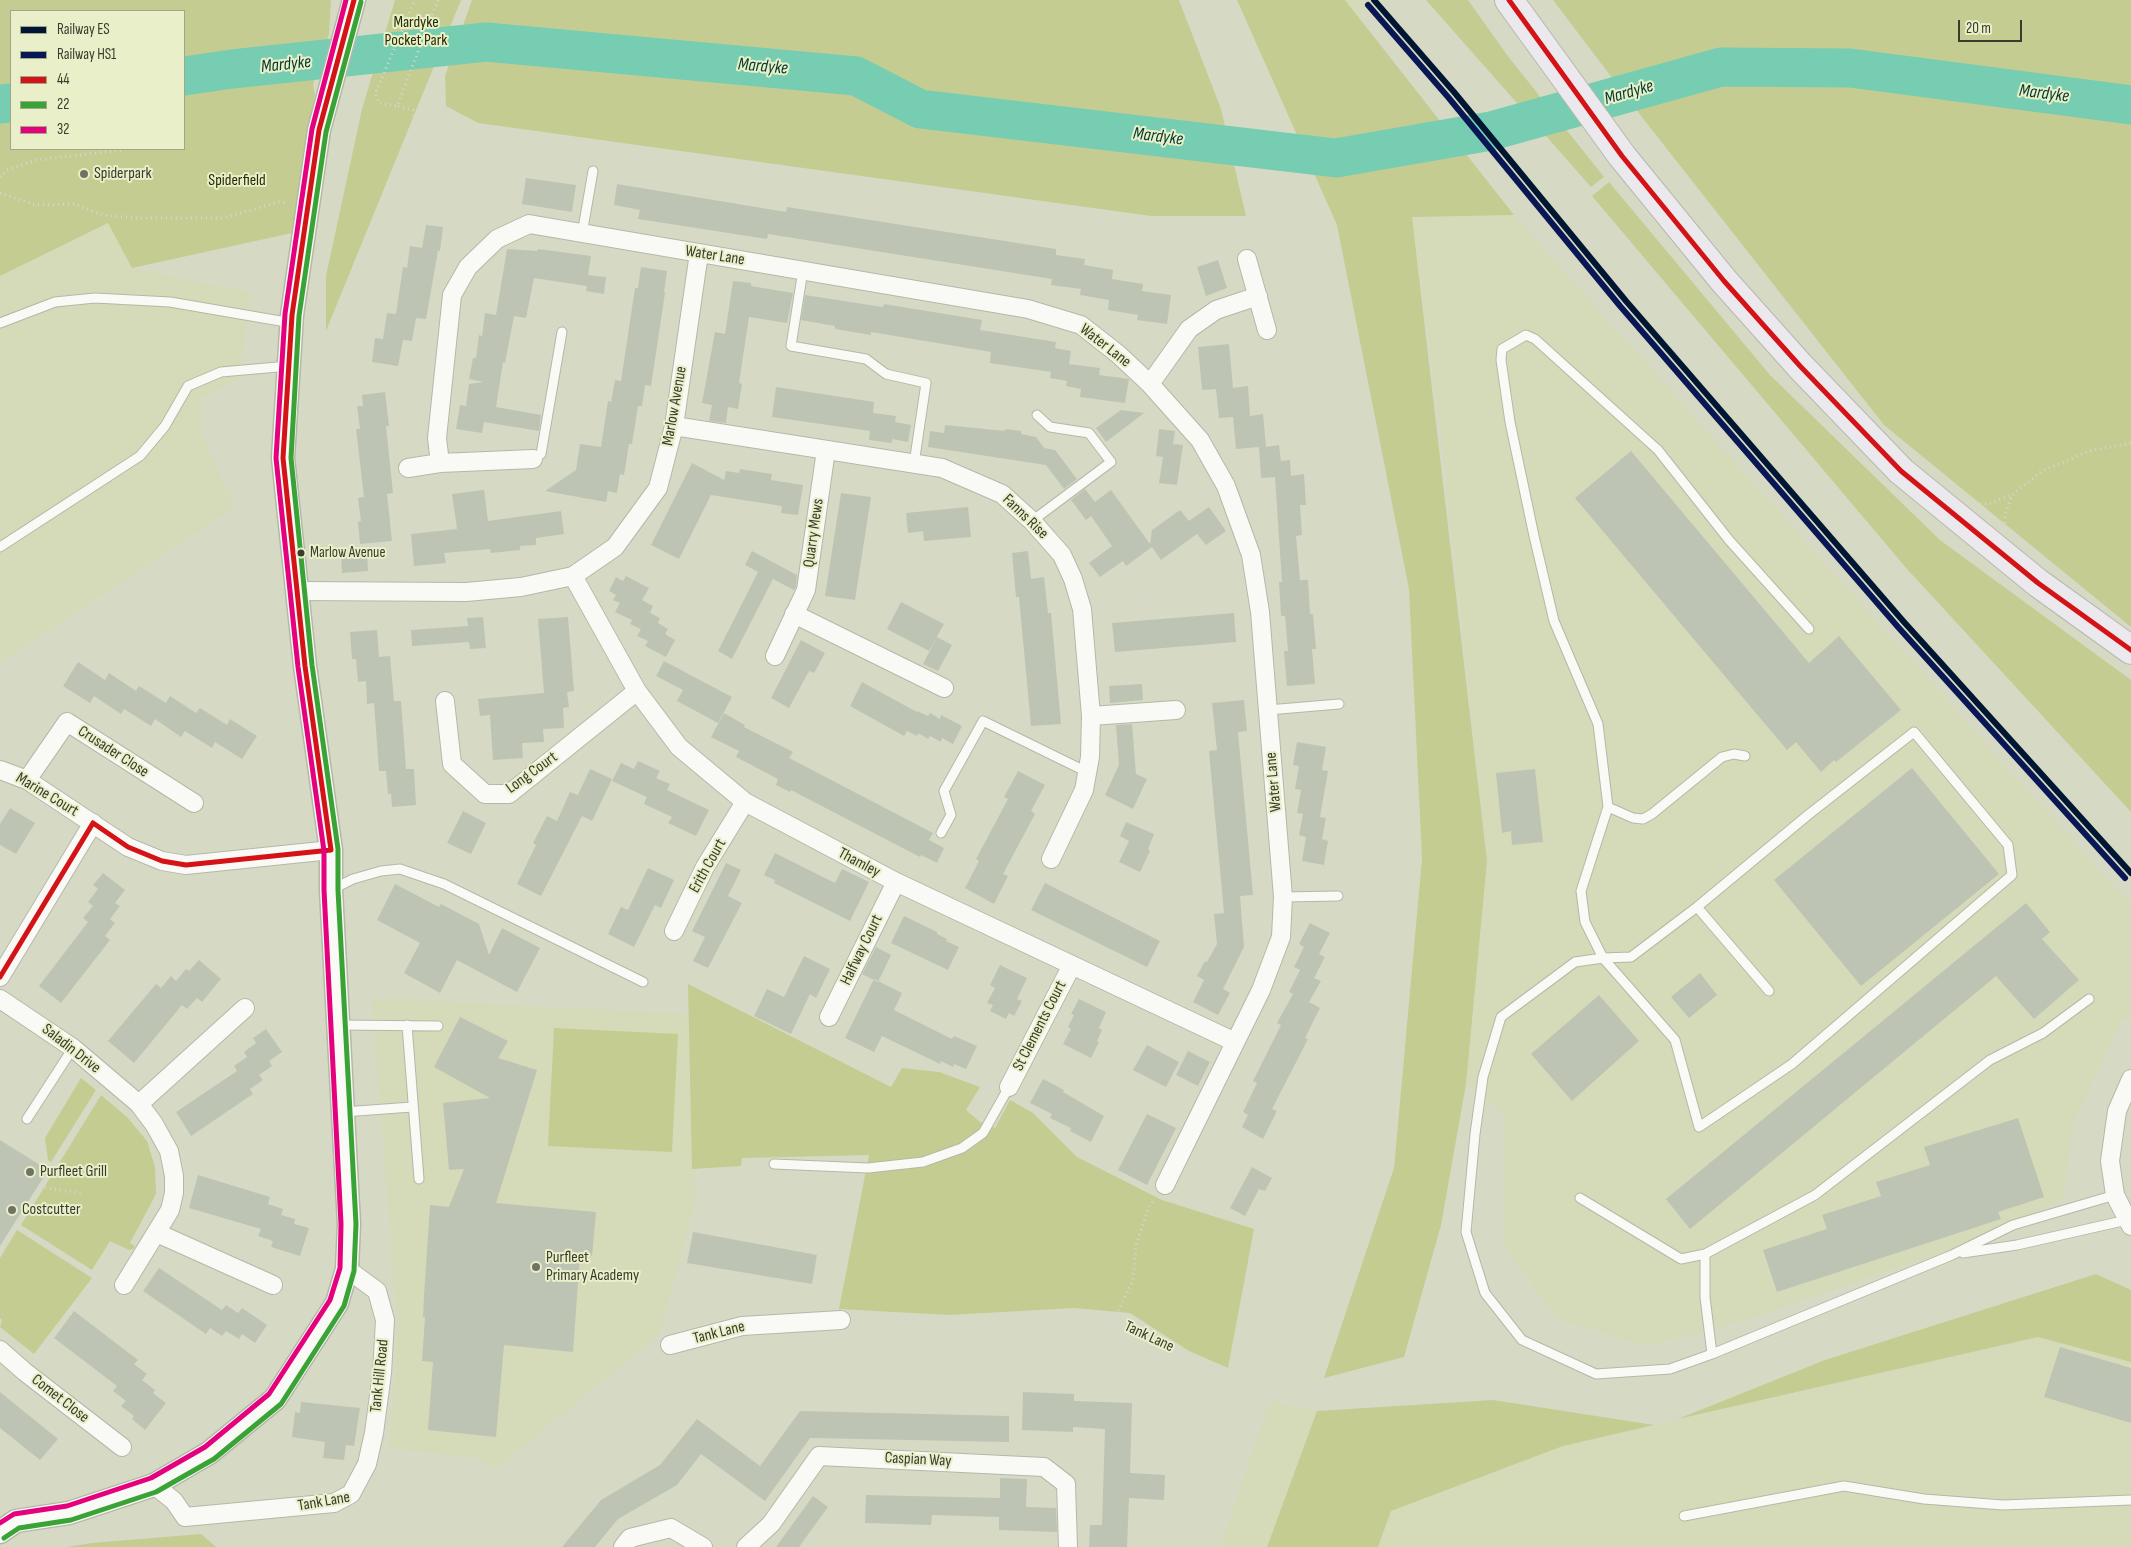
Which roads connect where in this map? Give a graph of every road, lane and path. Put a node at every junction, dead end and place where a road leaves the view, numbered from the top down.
1 (354, 0) edge
2 (415, 0) edge
3 (438, 0) edge
4 (1476, 0) edge
5 (1509, 0) edge
6 (1540, 67) junction
7 (396, 106) junction
8 (123, 150) dead end
9 (593, 171) dead end
10 (0, 177) edge
11 (0, 193) edge
12 (308, 203) junction
13 (582, 234) junction
14 (497, 239) junction
15 (699, 254) junction
16 (1247, 260) dead end
17 (803, 270) junction
18 (1258, 296) junction
19 (0, 323) edge
20 (292, 324) junction
21 (1267, 330) dead end
22 (562, 332) dead end
23 (289, 366) junction
24 (311, 382) dead end
25 (1150, 384) junction
26 (1037, 415) dead end
27 (674, 426) junction
28 (2131, 443) edge
29 (826, 450) junction
30 (533, 459) joint
31 (440, 463) junction
32 (914, 464) junction
33 (408, 468) dead end
34 (1032, 521) junction
35 (2004, 524) dead end
36 (1243, 532) junction
37 (315, 535) dead end
38 (0, 548) edge
39 (573, 576) junction
40 (1170, 585) junction
41 (298, 591) junction
42 (1258, 600) junction
43 (1140, 606) junction
44 (794, 614) junction
45 (1809, 629) dead end
46 (2131, 650) edge
47 (775, 656) dead end
48 (944, 688) dead end
49 (637, 691) junction
50 (445, 701) dead end
51 (1339, 704) dead end
52 (1176, 710) dead end
53 (1268, 710) junction
54 (1091, 716) junction
55 (1745, 756) dead end
56 (0, 770) edge
57 (1087, 772) junction
58 (27, 780) junction
59 (745, 802) junction
60 (194, 803) dead end
61 (1608, 807) junction
62 (93, 823) junction
63 (941, 833) dead end
64 (331, 850) junction
65 (1051, 859) dead end
66 (896, 882) junction
67 (330, 890) junction
68 (1338, 896) dead end
69 (1283, 898) junction
70 (1697, 907) junction
71 (674, 931) dead end
72 (1603, 958) junction
73 (1072, 965) junction
74 (302, 974) dead end
75 (0, 977) edge
76 (643, 982) dead end
77 (1769, 991) dead end
78 (0, 999) edge
79 (2089, 999) dead end
80 (244, 1008) joint
81 (829, 1017) dead end
82 (338, 1024) junction
83 (407, 1025) junction
84 (438, 1026) dead end
85 (1235, 1042) junction
86 (73, 1048) junction
87 (907, 1064) dead end
88 (2131, 1079) edge
89 (110, 1080) junction
90 (1007, 1091) junction
91 (139, 1104) junction
92 (412, 1107) junction
93 (343, 1112) junction
94 (27, 1119) dead end
95 (774, 1164) dead end
96 (419, 1179) dead end
97 (40, 1187) junction
98 (1162, 1190) junction
99 (80, 1193) dead end
100 (2115, 1195) junction
101 (1580, 1198) dead end
102 (2129, 1223) edge
103 (17, 1226) junction
104 (157, 1233) junction
105 (2131, 1242) edge
106 (2118, 1251) dead end
107 (0, 1254) edge
108 (1705, 1254) junction
109 (1952, 1255) junction
110 (347, 1269) junction
111 (98, 1279) junction
112 (94, 1284) junction
113 (273, 1285) dead end
114 (117, 1293) junction
115 (842, 1320) joint
116 (1114, 1320) junction
117 (670, 1346) joint
118 (0, 1350) edge
119 (1712, 1354) junction
120 (25, 1372) junction
121 (253, 1390) dead end
122 (1340, 1395) dead end
123 (122, 1447) dead end
124 (154, 1485) junction
125 (351, 1494) junction
126 (2131, 1500) edge
127 (1684, 1516) dead end
128 (0, 1532) edge
129 (622, 1547) edge
130 (703, 1547) edge
131 (746, 1547) edge
132 (1068, 1547) edge

1 - 12 street
2 - 7 path
3 - 7 path
4 - 6 path
5 - 6 main road
6 - 46 main road
7 - 14 path
8 - 10 path
9 - 13 lane
11 - 12 path
12 - 20 street
13 - 14 street, Water Lane
13 - 15 street, Water Lane
14 - 31 street, Water Lane
15 - 17 street, Water Lane
15 - 27 street, Marlow Avenue
16 - 18 street
17 - 25 street, Water Lane
17 - 32 lane
18 - 21 street
18 - 25 street
19 - 20 lane
20 - 23 street
22 - 30 lane
23 - 38 lane
23 - 41 street
24 - 37 path
25 - 36 street, Water Lane
26 - 34 lane
27 - 29 street, Fanns Rise
27 - 39 street, Marlow Avenue
28 - 35 path
29 - 32 street, Fanns Rise
29 - 44 street, Quarry Mews
30 - 31 street
31 - 33 street
32 - 34 street, Fanns Rise
34 - 54 street, Fanns Rise
36 - 40 path
36 - 42 street, Water Lane
39 - 41 street, Marlow Avenue
39 - 49 street, Thamley
40 - 43 path
40 - 43 path
41 - 64 street
42 - 43 path
42 - 53 street, Water Lane
44 - 47 street, Quarry Mews
44 - 48 street
45 - 61 lane
49 - 50 street, Long Court
49 - 59 street, Thamley
51 - 53 lane
52 - 54 street
53 - 69 street, Water Lane
54 - 57 street, Fanns Rise
55 - 61 lane
56 - 58 street, Marine Court
57 - 63 lane
57 - 65 street, Fanns Rise
58 - 60 street, Crusader Close
58 - 62 street, Marine Court
59 - 66 street, Thamley
59 - 71 street, Erith Court
61 - 72 lane
62 - 64 street, Marine Court
62 - 75 street
64 - 67 street
66 - 73 street, Thamley
66 - 81 street, Halfway Court
67 - 76 lane
67 - 82 street
68 - 69 lane
69 - 85 street, Water Lane
70 - 72 lane
70 - 72 lane
70 - 77 lane
72 - 119 lane
73 - 85 street, Thamley
73 - 90 street, St Clements Court
74 - 80 path
78 - 86 street, Saladin Drive
79 - 108 lane
80 - 91 street
82 - 83 lane
82 - 93 street
83 - 84 lane
83 - 92 lane
85 - 98 street, Water Lane
86 - 89 street, Saladin Drive
86 - 94 lane
87 - 90 path
88 - 100 street
89 - 91 street, Saladin Drive
89 - 97 path
90 - 95 lane
90 - 98 path
91 - 104 street, Saladin Drive
92 - 93 lane
92 - 96 lane
93 - 110 street
97 - 99 path
97 - 103 path
98 - 116 path
100 - 102 street
100 - 109 lane
101 - 108 lane
102 - 109 lane
103 - 107 path
103 - 111 path
104 - 113 street
104 - 114 street, Saladin Drive
105 - 106 path
108 - 119 lane
109 - 119 lane
110 - 124 street
110 - 125 street, Tank Hill Road
111 - 112 path
111 - 114 path
112 - 114 path
112 - 120 path
114 - 121 path
115 - 116 path, Tank Lane
115 - 117 street, Tank Lane
116 - 122 path, Tank Lane
117 - 125 path, Tank Lane
118 - 120 street, Comet Close
120 - 123 street, Comet Close
124 - 125 street, Tank Lane
124 - 128 street
126 - 127 lane
129 - 130 street
131 - 132 street, Caspian Way

